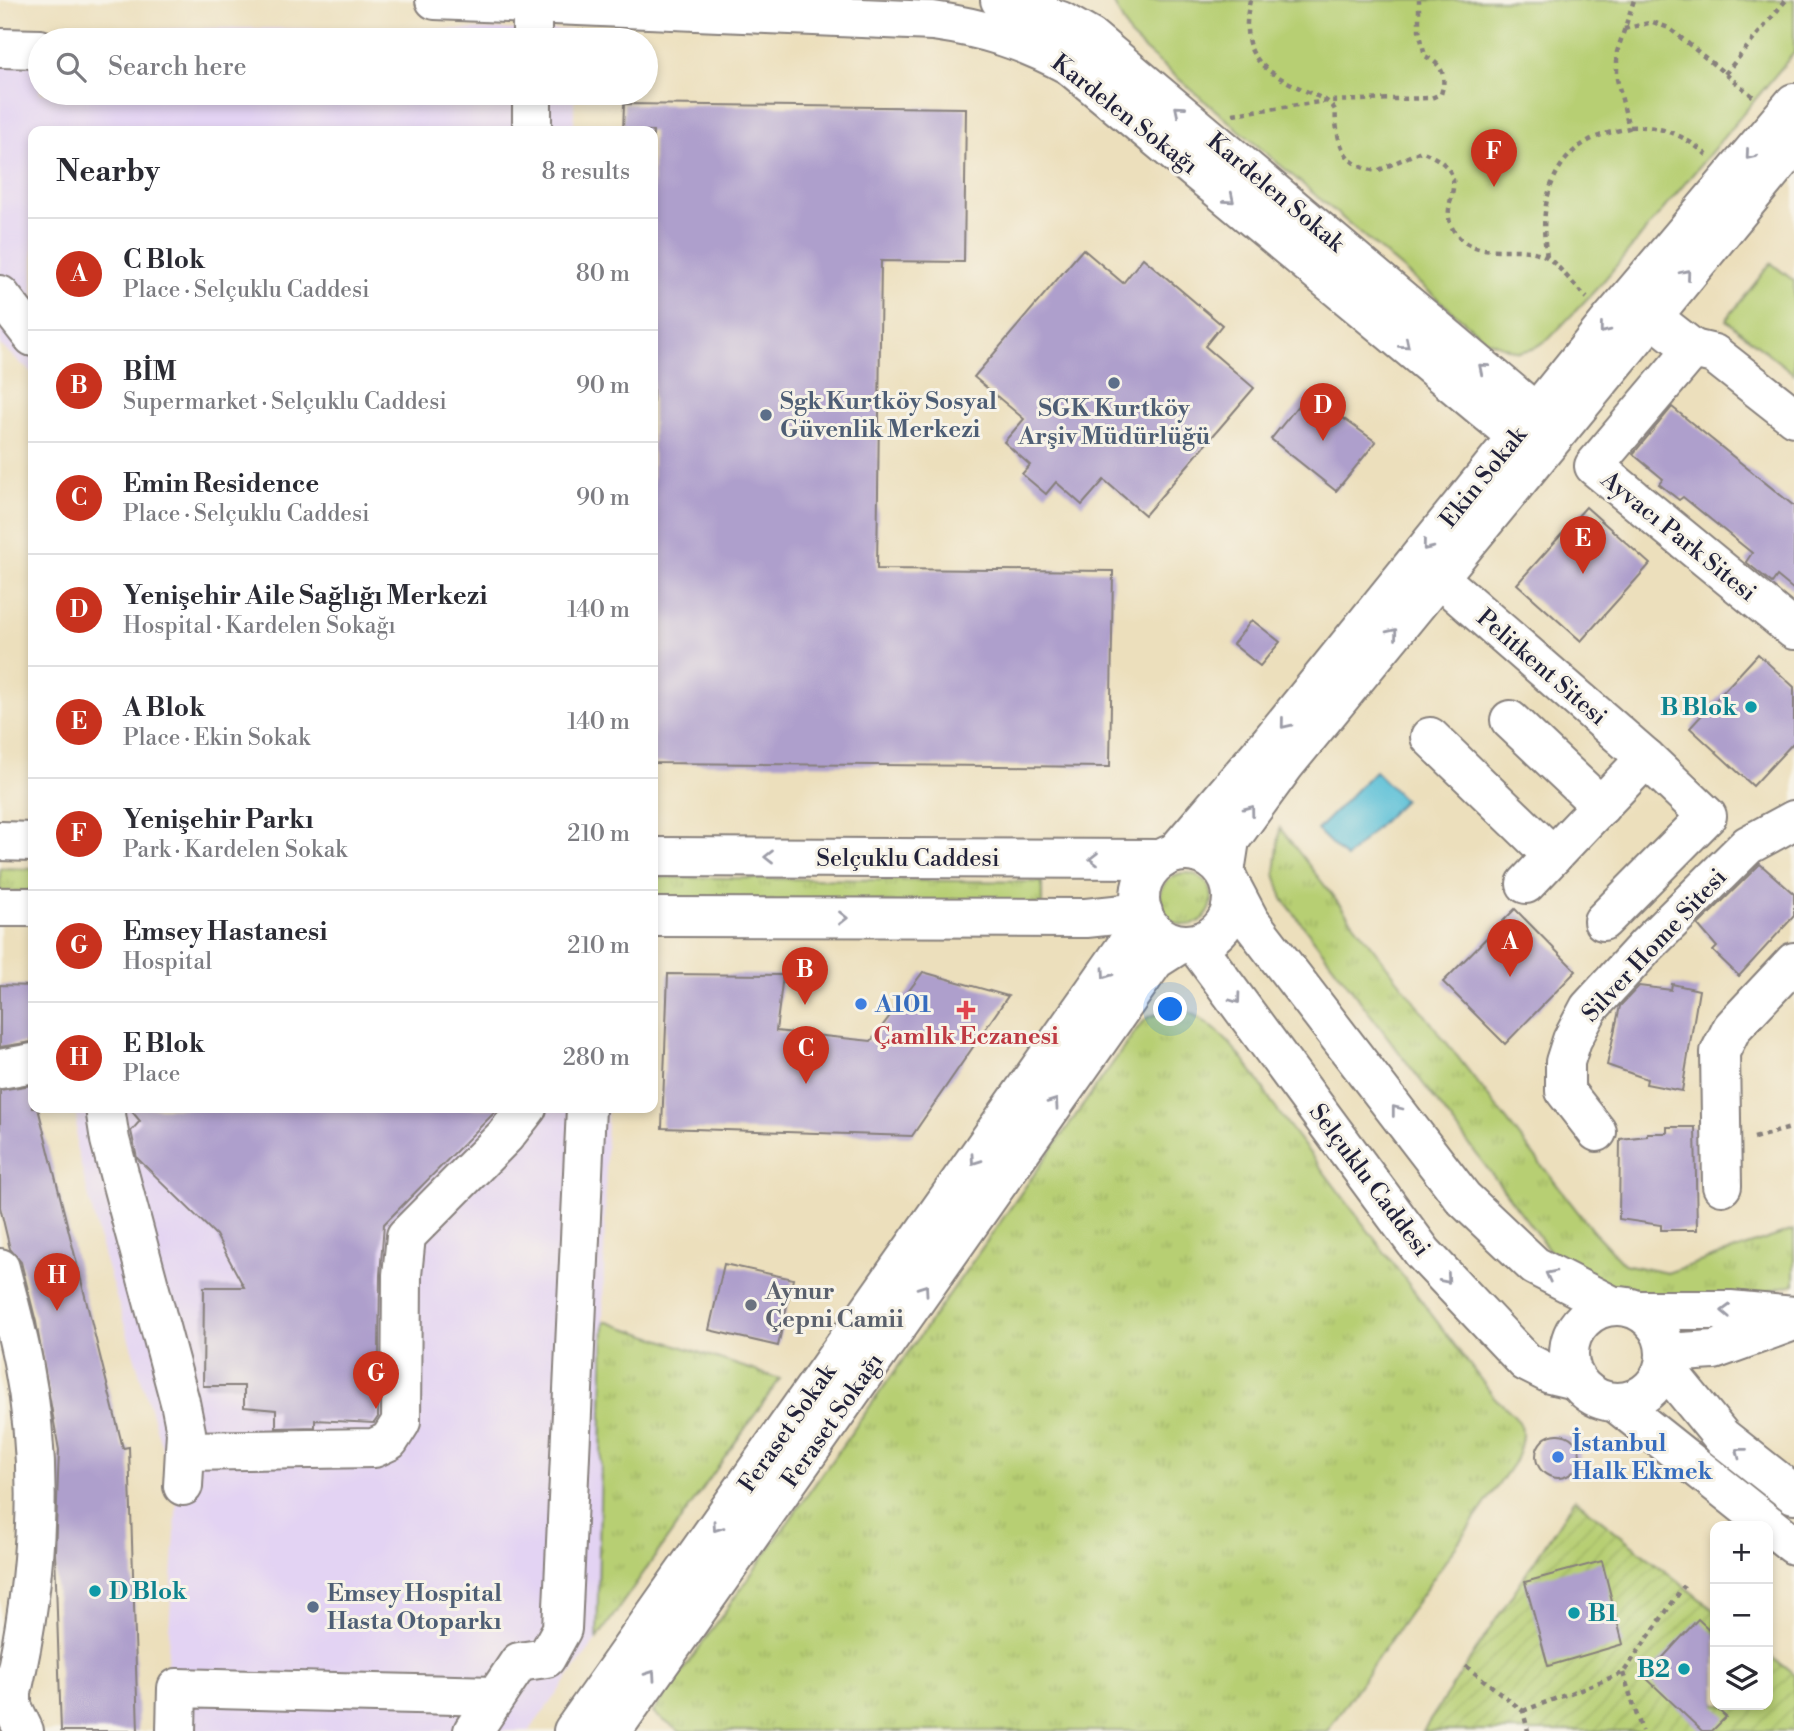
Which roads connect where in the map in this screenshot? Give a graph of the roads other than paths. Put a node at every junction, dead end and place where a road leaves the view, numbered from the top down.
1 (435, 0) edge
2 (1005, 12) edge
3 (532, 22) edge
4 (0, 48) edge
5 (28, 49) edge
6 (532, 105) edge
7 (1790, 122) edge
8 (532, 126) edge
9 (0, 295) edge
10 (1651, 316) junction
11 (28, 331) edge
12 (1693, 349) junction
13 (1794, 417) edge
14 (1534, 430) junction
15 (1438, 577) junction
16 (1794, 630) edge
17 (1510, 720) dead end
18 (1430, 737) dead end
19 (1646, 758) junction
20 (1601, 806) junction
21 (1794, 820) edge
22 (0, 841) edge
23 (28, 842) edge
24 (1169, 856) junction
25 (1553, 856) junction
26 (658, 857) edge
27 (1228, 878) junction
28 (1526, 884) dead end
29 (0, 907) edge
30 (28, 907) edge
31 (1144, 915) junction
32 (658, 917) edge
33 (1603, 921) dead end
34 (1187, 944) junction
35 (1794, 962) edge
36 (28, 1064) edge
37 (0, 1069) edge
38 (106, 1113) edge
39 (523, 1113) edge
40 (586, 1113) edge
41 (1597, 1132) dead end
42 (1722, 1186) dead end
43 (0, 1268) edge
44 (1625, 1308) junction
45 (1794, 1318) edge
46 (1664, 1359) junction
47 (1575, 1380) junction
48 (1616, 1403) junction
49 (1794, 1494) edge
50 (1794, 1545) edge
51 (495, 1696) junction
52 (24, 1731) edge
53 (176, 1731) edge
54 (473, 1731) edge
55 (573, 1731) edge
56 (612, 1731) edge

1 - 3 street, Kardelen Sokağı
2 - 3 street, Kardelen Sokağı
2 -> 14 street, Kardelen Sokağı
14 -> 2 street, Kardelen Sokak
4 - 5 street
6 - 8 street
10 -> 7 street, Ekin Sokak
7 -> 14 street, Ekin Sokak
9 - 11 street
10 - 12 street
10 - 14 street, Ekin Sokak
12 - 13 street
12 - 16 street, Ayvacı Park Sitesi
14 - 15 street, Ekin Sokak
14 -> 24 street, Ekin Sokak
15 - 19 street, Pelitkent Sitesi
27 -> 15 street, Ekin Sokak
17 - 20 street
18 - 25 street
19 - 20 street
19 - 33 street, Pelitkent Sitesi
20 - 25 street
21 - 41 street, Silver Home Sitesi
22 - 23 street
24 -> 26 street, Selçuklu Caddesi
24 - 27 street
24 - 31 street
25 - 28 street
27 - 34 street
44 -> 27 street
29 - 30 street
32 -> 31 street
31 - 34 street
31 -> 55 street, Feraset Sokak
34 -> 47 street, Selçuklu Caddesi
56 -> 34 street, Feraset Sokağı
35 - 42 street
36 - 37 street
38 - 39 street
40 - 51 street
43 - 52 street
45 -> 44 street
44 - 46 street
44 - 47 street
45 - 46 street
46 - 48 street
49 -> 46 street
47 - 48 street
48 - 50 street
51 - 53 street
51 - 54 street

